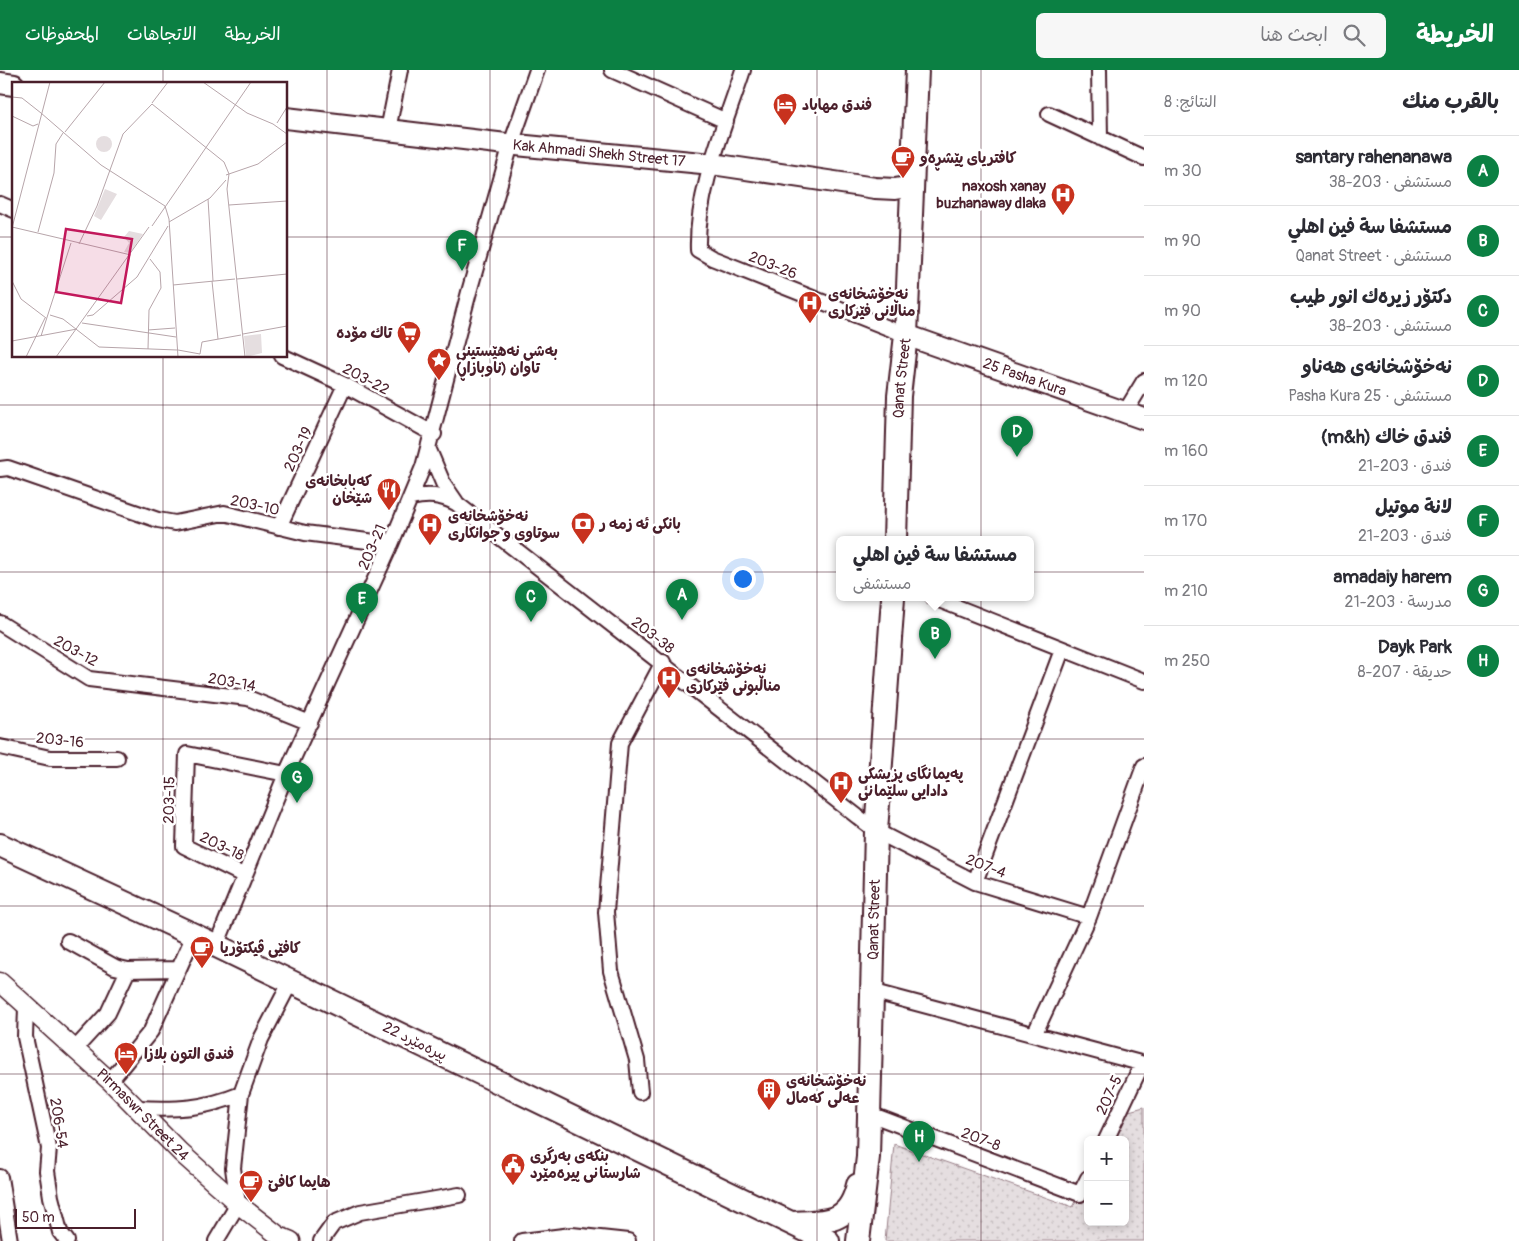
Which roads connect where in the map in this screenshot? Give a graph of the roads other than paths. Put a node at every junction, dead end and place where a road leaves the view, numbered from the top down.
1 (400, 70) edge
2 (537, 70) edge
3 (612, 70) edge
4 (743, 70) edge
5 (917, 70) edge
6 (1099, 70) edge
7 (1049, 114) dead end
8 (288, 118) edge
9 (726, 121) junction
10 (388, 130) junction
11 (1100, 138) junction
12 (511, 144) junction
13 (1144, 158) edge
14 (712, 164) junction
15 (912, 186) junction
16 (0, 204) edge
17 (12, 209) edge
18 (906, 335) junction
19 (286, 358) edge
20 (1144, 381) edge
21 (345, 385) junction
22 (1124, 414) junction
23 (1144, 419) edge
24 (434, 434) junction
25 (429, 450) junction
26 (0, 469) edge
27 (411, 498) junction
28 (456, 503) junction
29 (279, 527) junction
30 (895, 536) edge
31 (391, 544) junction
32 (893, 601) edge
33 (941, 601) edge
34 (0, 624) edge
35 (1062, 650) junction
36 (663, 662) junction
37 (1144, 681) edge
38 (144, 687) joint
39 (310, 723) junction
40 (0, 747) edge
41 (116, 758) dead end
42 (1144, 766) edge
43 (286, 774) junction
44 (876, 831) junction
45 (0, 845) edge
46 (184, 846) joint
47 (245, 876) junction
48 (975, 882) junction
49 (1089, 917) junction
50 (194, 935) junction
51 (68, 941) dead end
52 (216, 946) junction
53 (177, 969) junction
54 (128, 970) junction
55 (291, 981) junction
56 (0, 982) edge
57 (871, 990) junction
58 (26, 1007) junction
59 (1035, 1033) junction
60 (75, 1049) junction
61 (1143, 1064) edge
62 (110, 1081) junction
63 (640, 1092) dead end
64 (241, 1094) junction
65 (137, 1108) junction
66 (870, 1114) junction
67 (1108, 1136) edge
68 (868, 1157) junction
69 (0, 1177) edge
70 (1086, 1181) edge
71 (459, 1195) dead end
72 (238, 1204) junction
73 (793, 1223) junction
74 (0, 1240) edge
75 (10, 1241) edge
76 (68, 1241) edge
77 (216, 1241) edge
78 (291, 1241) edge
79 (321, 1241) edge
80 (522, 1241) edge
81 (628, 1241) edge
82 (828, 1241) edge
83 (858, 1241) edge

1 - 10 street
2 - 12 street, 203-21
3 - 9 street
4 - 9 street
5 - 15 main road, Qanat Street
6 - 11 street
7 - 11 street
8 - 10 main road, Kak Ahmadi Shekh Street 17
9 - 14 street
10 - 12 main road, Kak Ahmadi Shekh Street 17
11 - 13 street
12 - 14 main road, Kak Ahmadi Shekh Street 17
12 - 24 street, 203-21
14 - 15 main road, Kak Ahmadi Shekh Street 17
14 - 18 street, 203-26
15 - 18 main road, Qanat Street
16 - 17 street
18 - 22 main road, 25 Pasha Kura
18 - 30 main road, Qanat Street
19 - 21 street, 203-22
20 - 22 street
21 - 24 street, 203-22
21 - 29 street, 203-19
22 - 23 main road, 25 Pasha Kura
24 - 25 street, 203-21
25 - 27 street, 203-21
25 - 28 street, 203-38
26 - 29 street, 203-10
27 - 28 street, 203-38
27 - 31 street, 203-21
28 - 36 street, 203-38
29 - 31 street, 203-10
31 - 39 street, 203-21
32 - 44 main road, Qanat Street
33 - 35 street
34 - 38 street, 203-12
35 - 37 street
35 - 48 street
36 - 44 street, 203-38
36 - 63 street
38 - 39 street, 203-14
39 - 43 street, 203-21
40 - 41 street, 203-16
42 - 49 street
43 - 46 street, 203-15
43 - 47 street, 203-21
44 - 48 street, 207-4
44 - 57 main road, Qanat Street
45 - 50 main road, 22 پیرەمێرد
46 - 47 street, 203-18
47 - 52 street, 203-21
48 - 49 street, 207-4
49 - 59 street
50 - 52 main road, 22 پیرەمێرد
50 - 53 street
51 - 54 street
52 - 55 main road, 22 پیرەمێرد
53 - 54 street
53 - 62 street
54 - 60 street
55 - 64 street
55 - 73 main road, 22 پیرەمێرد
56 - 58 street, Pirmaswr Street 24
57 - 59 street
57 - 66 main road, Qanat Street
58 - 60 street, Pirmaswr Street 24
58 - 76 street, 206-54
59 - 61 street
60 - 62 street, Pirmaswr Street 24
61 - 67 street, 207-5
62 - 65 street, Pirmaswr Street 24
64 - 65 street
64 - 72 street
65 - 72 street, Pirmaswr Street 24
66 - 68 main road, Qanat Street
66 - 70 street, 207-8
68 - 73 main road
68 - 83 main road, Qanat Street
69 - 75 street
71 - 79 street
72 - 77 street
72 - 78 street, Pirmaswr Street 24
73 - 82 main road, 22 پیرەمێرد
74 - 75 street
80 - 81 street

